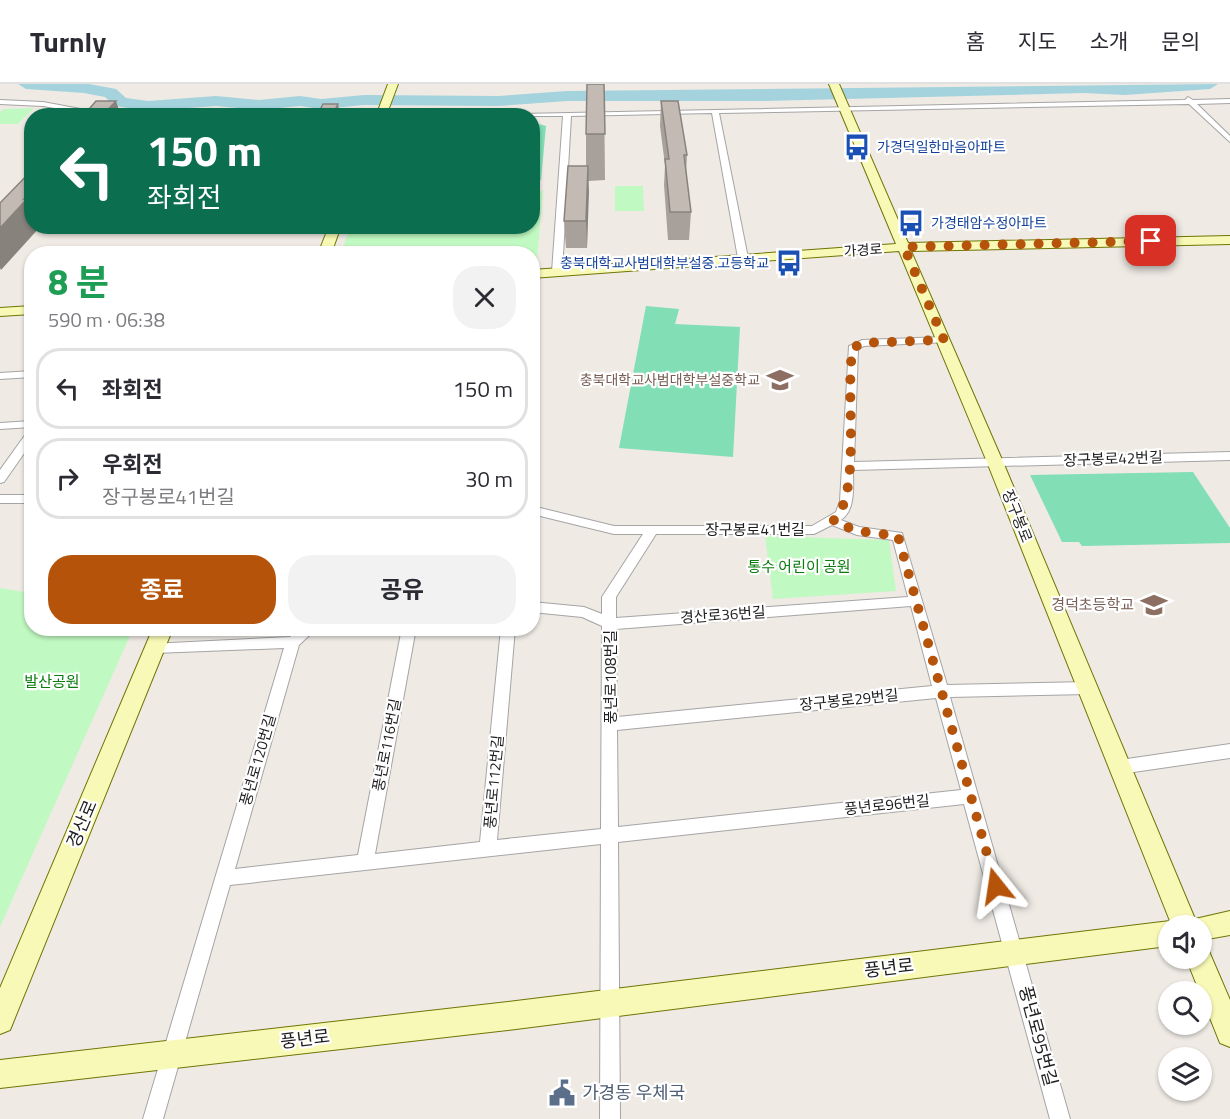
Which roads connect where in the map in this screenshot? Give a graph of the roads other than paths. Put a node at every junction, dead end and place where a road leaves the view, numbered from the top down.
1 (834, 84) edge
2 (393, 86) edge
3 (1182, 94) dead end
4 (1230, 100) edge
5 (0, 102) edge
6 (1191, 102) junction
7 (69, 108) edge
8 (384, 108) edge
9 (846, 109) junction
10 (715, 112) junction
11 (540, 114) edge
12 (567, 114) junction
13 (1230, 140) edge
14 (1230, 240) edge
15 (904, 247) junction
16 (743, 258) junction
17 (557, 272) junction
18 (540, 273) edge
19 (24, 310) edge
20 (0, 312) edge
21 (944, 340) junction
22 (24, 374) edge
23 (0, 376) edge
24 (24, 424) edge
25 (0, 426) edge
26 (24, 444) edge
27 (1230, 456) edge
28 (995, 462) junction
29 (849, 466) junction
30 (0, 479) edge
31 (0, 499) edge
32 (24, 499) edge
33 (540, 512) edge
34 (833, 521) junction
35 (652, 531) junction
36 (917, 602) junction
37 (540, 608) edge
38 (611, 624) junction
39 (300, 636) edge
40 (407, 636) edge
41 (507, 636) edge
42 (159, 638) edge
43 (293, 642) junction
44 (1088, 688) junction
45 (942, 691) junction
46 (611, 724) junction
47 (1230, 751) edge
48 (1120, 767) junction
49 (971, 796) junction
50 (611, 836) junction
51 (488, 847) junction
52 (365, 862) junction
53 (224, 878) junction
54 (1181, 915) edge
55 (1230, 923) edge
56 (1212, 926) edge
57 (1158, 934) edge
58 (1015, 953) junction
59 (1204, 969) edge
60 (610, 1003) junction
61 (0, 1020) edge
62 (1230, 1033) edge
63 (172, 1055) junction
64 (0, 1074) edge
65 (153, 1119) edge
66 (610, 1119) edge
67 (1060, 1119) edge

1 - 9 street, 장구봉로
2 - 8 street
3 - 6 street
4 - 6 street
5 - 7 street
6 - 9 street
6 - 13 street
9 - 10 street
9 - 15 street, 장구봉로
10 - 12 street
10 - 16 street
11 - 12 street
12 - 17 street
14 - 15 street, 가경로
15 - 16 street, 가경로
15 - 21 street, 장구봉로
16 - 17 street, 가경로
17 - 18 street, 가경로
19 - 20 street
21 - 28 street, 장구봉로
21 - 29 street
22 - 23 street
24 - 25 street
26 - 30 street
27 - 28 street, 장구봉로42번길
28 - 29 street
28 - 44 street, 장구봉로
29 - 34 street
31 - 32 street
33 - 35 street, 장구봉로41번길
34 - 35 street, 장구봉로41번길
34 - 36 street
35 - 38 street, 풍년로108번길
36 - 38 street, 경산로36번길
36 - 45 street
37 - 38 street, 경산로36번길
38 - 46 street, 풍년로108번길
39 - 43 street
40 - 52 street, 풍년로116번길
41 - 51 street, 풍년로112번길
42 - 43 street
42 - 61 street, 경산로
43 - 53 street, 풍년로120번길
44 - 45 street, 장구봉로29번길
44 - 48 street, 장구봉로
45 - 46 street, 장구봉로29번길
45 - 49 street
46 - 50 street, 풍년로108번길
47 - 48 street
48 - 54 street, 장구봉로
49 - 50 street, 풍년로96번길
49 - 58 street
50 - 51 street
50 - 60 street, 풍년로108번길
51 - 52 street, 풍년로112번길
52 - 53 street
53 - 63 street, 풍년로120번길
55 - 56 street
57 - 58 street, 풍년로
58 - 60 street, 풍년로
58 - 67 street, 풍년로95번길
59 - 62 street
60 - 63 street, 풍년로
60 - 66 street
63 - 64 street, 풍년로
63 - 65 street, 풍년로120번길

